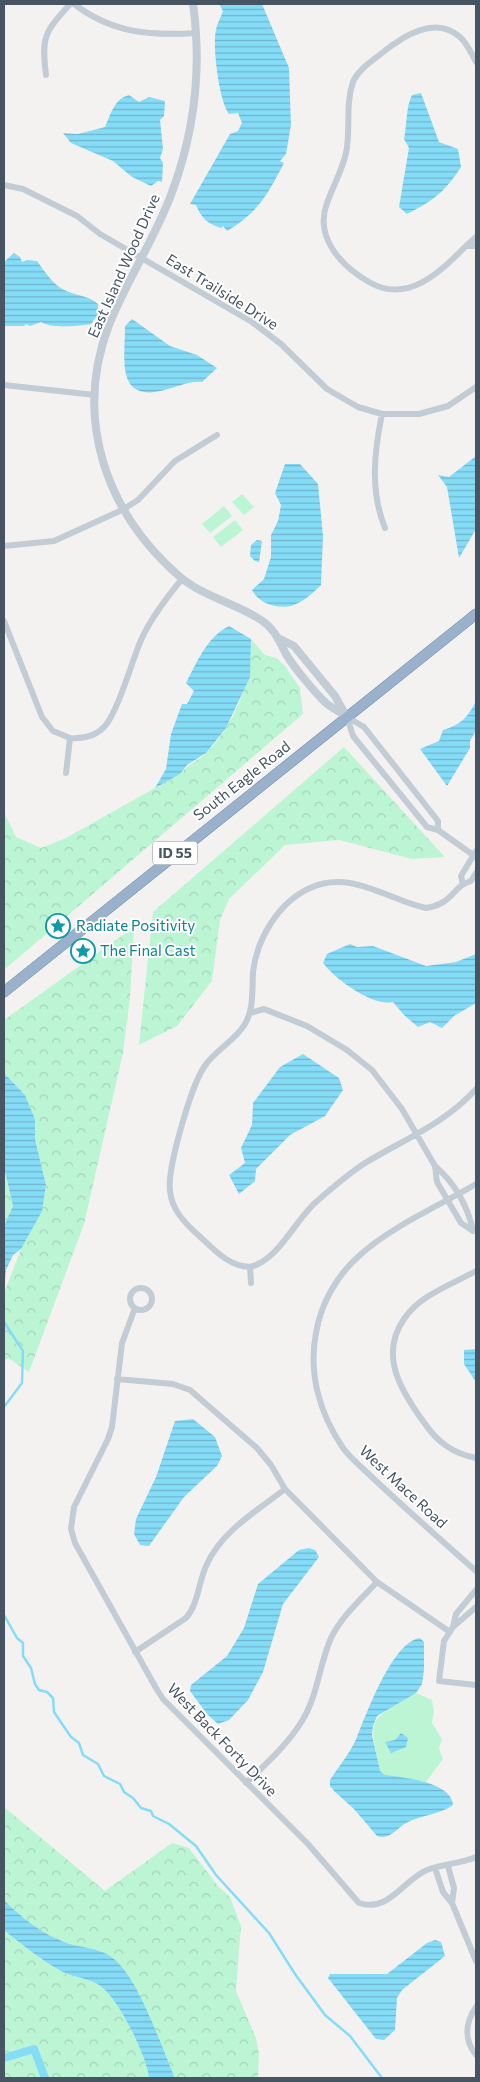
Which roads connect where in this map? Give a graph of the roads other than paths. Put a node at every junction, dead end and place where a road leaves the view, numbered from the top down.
1 (70, 4) edge
2 (74, 4) edge
3 (193, 4) edge
4 (196, 33) junction
5 (476, 62) edge
6 (46, 75) dead end
7 (4, 184) edge
8 (476, 236) edge
9 (466, 246) junction
10 (476, 246) edge
11 (142, 258) junction
12 (4, 385) edge
13 (476, 387) edge
14 (95, 395) junction
15 (382, 414) junction
16 (217, 435) dead end
17 (122, 510) junction
18 (385, 528) dead end
19 (4, 546) edge
20 (182, 579) junction
21 (476, 614) edge
22 (4, 621) edge
23 (280, 639) junction
24 (347, 717) junction
25 (70, 738) junction
26 (66, 773) dead end
27 (438, 830) junction
28 (475, 854) edge
29 (476, 872) edge
30 (463, 884) junction
31 (4, 992) edge
32 (250, 1013) junction
33 (476, 1089) edge
34 (416, 1134) junction
35 (435, 1166) junction
36 (476, 1184) edge
37 (458, 1195) junction
38 (448, 1201) junction
39 (472, 1231) junction
40 (476, 1237) edge
41 (250, 1267) junction
42 (476, 1271) edge
43 (251, 1283) dead end
44 (135, 1308) dead end
45 (117, 1379) junction
46 (476, 1458) edge
47 (285, 1489) junction
48 (476, 1571) edge
49 (377, 1582) junction
50 (476, 1590) edge
51 (476, 1607) edge
52 (451, 1629) junction
53 (136, 1652) junction
54 (476, 1685) edge
55 (246, 1783) junction
56 (476, 1857) edge
57 (448, 1866) junction
58 (435, 1868) junction
59 (452, 1903) junction
60 (476, 1961) edge
61 (476, 2008) edge
62 (476, 2055) edge

1 - 6 street
2 - 4 street
3 - 4 street, East Island Wood Drive
4 - 11 street, East Island Wood Drive
5 - 9 street
7 - 11 street, East Trailside Drive
8 - 9 street
9 - 10 street
11 - 14 street, East Island Wood Drive
11 - 15 street, East Trailside Drive
12 - 14 street
13 - 15 street, East Trailside Drive
14 - 17 street, East Island Wood Drive
15 - 18 street
16 - 17 street
17 - 19 street
17 - 20 street, East Island Wood Drive
20 - 23 street, East Island Wood Drive
20 - 25 street
21 - 24 highway, South Eagle Road / ID 55
22 - 25 street
23 - 24 street, East Island Wood Drive
23 - 24 street, East Island Wood Drive
24 - 27 street
24 - 27 street
24 - 31 highway, South Eagle Road / ID 55
25 - 26 street
27 - 28 street
28 - 30 street
29 - 30 street
30 - 32 street
32 - 34 street
32 - 41 street
33 - 34 street
34 - 35 street
34 - 41 street
35 - 37 street
35 - 38 street
36 - 37 street, West Mace Road
37 - 38 street, West Mace Road
37 - 39 street
38 - 39 street
38 - 48 street, West Mace Road
39 - 40 street
41 - 43 street
42 - 46 street
44 - 45 street
45 - 47 street
45 - 53 street, West Back Forty Drive
47 - 49 street
47 - 53 street
49 - 52 street
49 - 55 street
50 - 52 street
51 - 52 street
52 - 54 street
53 - 55 street, West Back Forty Drive
55 - 58 street, West Back Forty Drive
56 - 57 street
57 - 58 street
57 - 59 street
58 - 59 street
59 - 60 street
61 - 62 street

